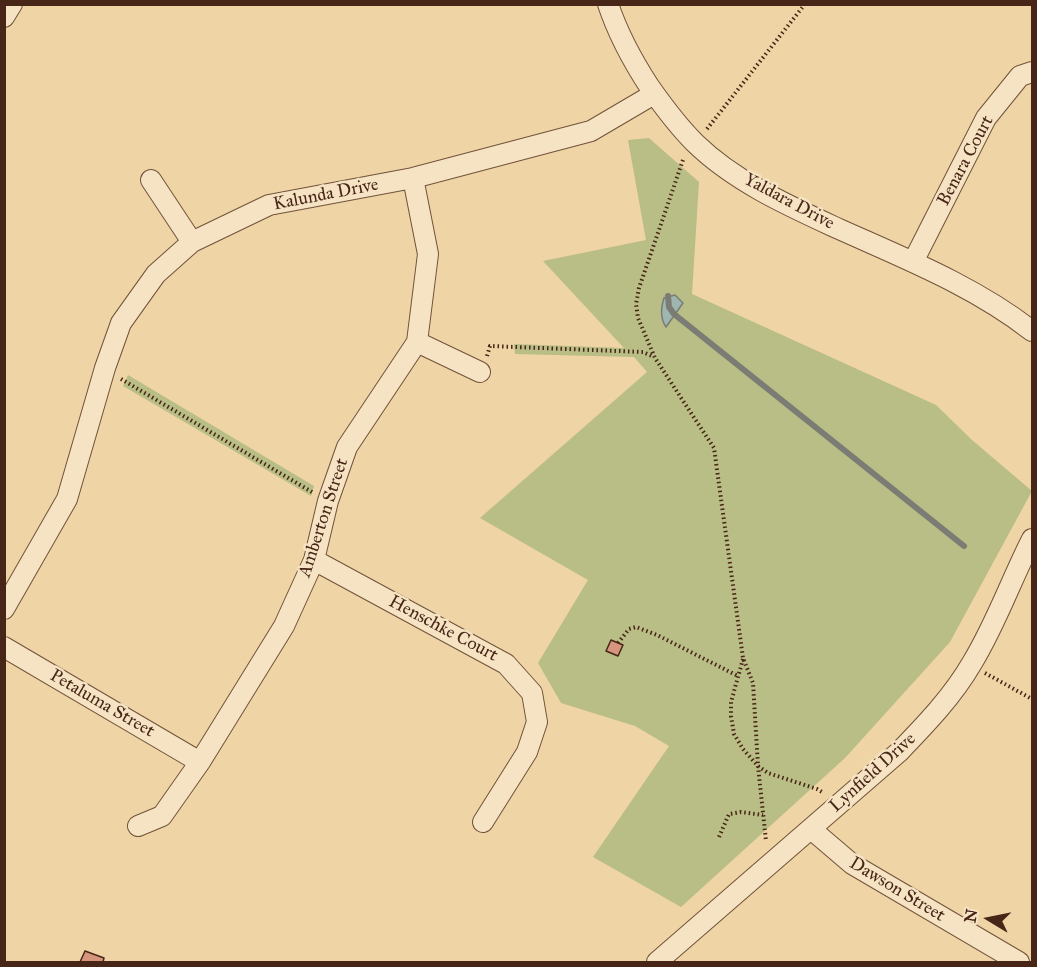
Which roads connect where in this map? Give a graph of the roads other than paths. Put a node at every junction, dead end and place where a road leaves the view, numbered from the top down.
1 (12, 4) edge
2 (608, 4) edge
3 (4, 17) edge
4 (1032, 72) edge
5 (654, 94) junction
6 (413, 178) junction
7 (151, 180) dead end
8 (192, 242) junction
9 (913, 262) junction
10 (1032, 331) edge
11 (417, 342) junction
12 (480, 372) road end
13 (1032, 539) edge
14 (314, 560) junction
15 (4, 609) edge
16 (4, 647) edge
17 (200, 762) junction
18 (483, 822) dead end
19 (138, 826) dead end
20 (811, 829) junction
21 (993, 956) edge
22 (657, 963) edge
23 (1019, 963) edge

1 - 3 street
2 - 5 street, Yaldara Drive
4 - 9 street, Benara Court
5 - 6 street, Kalunda Drive
5 - 9 street, Yaldara Drive
6 - 8 street, Kalunda Drive
6 - 11 street, Amberton Street
7 - 8 street
8 - 15 street, Kalunda Drive
9 - 10 street, Yaldara Drive
11 - 12 street
11 - 14 street, Amberton Street
13 - 20 street, Lynfield Drive
14 - 17 street, Amberton Street
14 - 18 street, Henschke Court
16 - 17 street, Petaluma Street
17 - 19 street, Amberton Street
20 - 21 street, Dawson Street
20 - 22 street, Lynfield Drive
21 - 23 street, Dawson Street

